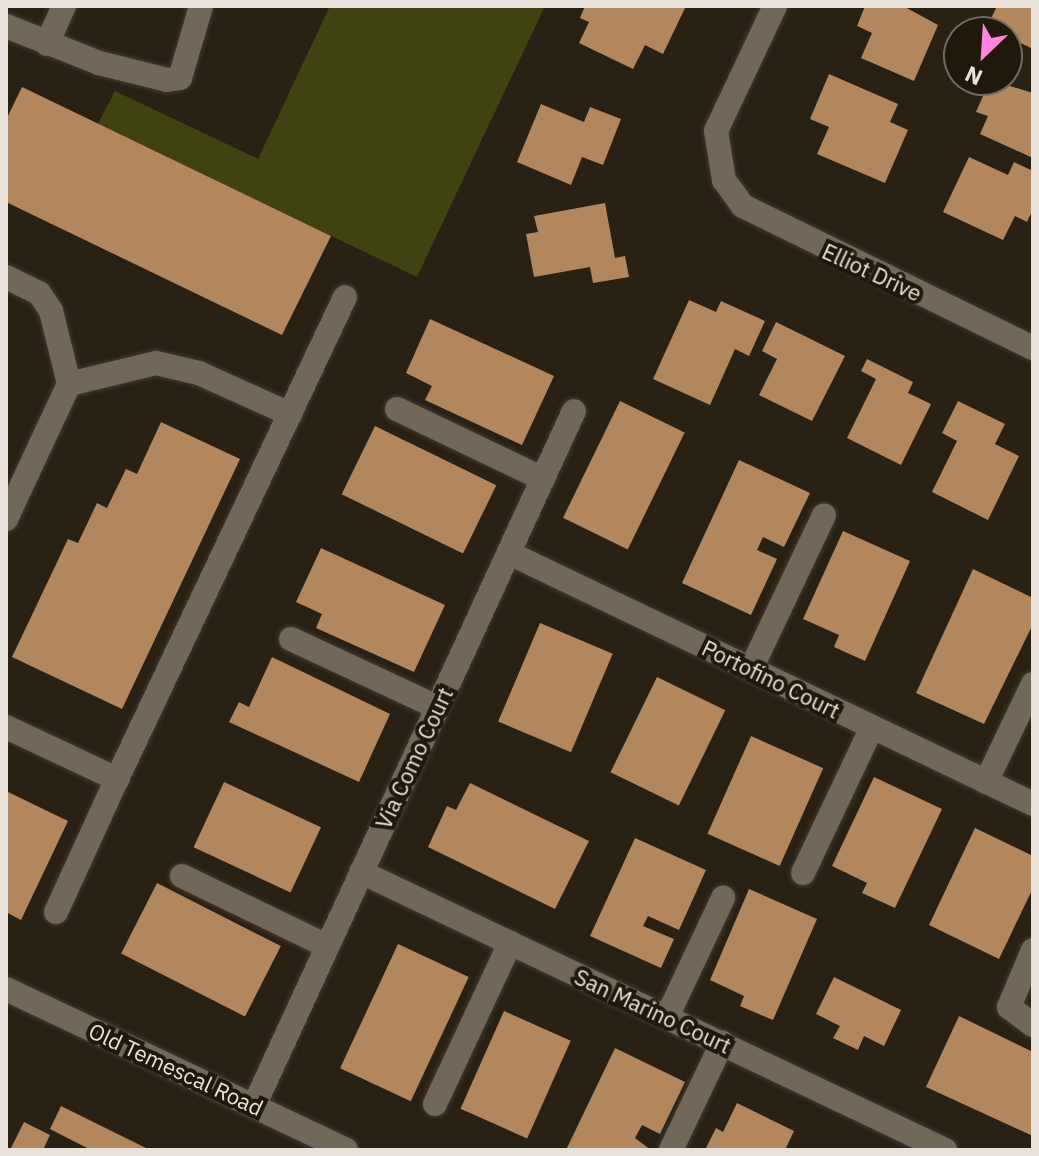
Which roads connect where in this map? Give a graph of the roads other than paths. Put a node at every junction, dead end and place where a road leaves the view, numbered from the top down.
1 (64, 6) edge
2 (201, 6) edge
3 (775, 6) edge
4 (6, 26) edge
5 (47, 44) junction
6 (6, 277) edge
7 (345, 297) dead end
8 (1033, 348) edge
9 (69, 384) junction
10 (397, 409) dead end
11 (574, 411) dead end
12 (290, 414) junction
13 (543, 479) junction
14 (824, 515) dead end
15 (6, 519) edge
16 (509, 553) junction
17 (291, 639) dead end
18 (751, 669) junction
19 (1033, 684) edge
20 (437, 707) junction
21 (6, 727) edge
22 (872, 727) junction
23 (117, 779) junction
24 (986, 782) junction
25 (1033, 804) edge
26 (361, 872) junction
27 (803, 873) dead end
28 (182, 876) dead end
29 (723, 898) dead end
30 (56, 912) dead end
31 (510, 943) junction
32 (327, 946) junction
33 (1033, 950) edge
34 (7, 992) edge
35 (667, 1017) junction
36 (1033, 1025) edge
37 (722, 1043) junction
38 (435, 1104) dead end
39 (254, 1106) junction
40 (941, 1149) edge
41 (346, 1150) edge
42 (671, 1150) edge

1 - 5 street
2 - 5 street
3 - 8 street, Elliot Drive
4 - 5 street
6 - 9 street
7 - 12 street
9 - 12 street
9 - 15 street
10 - 13 street
11 - 13 street, Via Como Court
12 - 23 street
13 - 16 street, Via Como Court
14 - 18 street
16 - 18 street, Portofino Court
16 - 20 street, Via Como Court
17 - 20 street
18 - 22 street, Portofino Court
19 - 24 street
20 - 26 street, Via Como Court
21 - 23 street
22 - 24 street, Portofino Court
22 - 27 street
23 - 30 street
24 - 25 street, Portofino Court
26 - 31 street, San Marino Court
26 - 32 street, Via Como Court
28 - 32 street
29 - 35 street
31 - 35 street, San Marino Court
31 - 38 street
32 - 39 street, Via Como Court
33 - 36 street
34 - 39 street, Old Temescal Road
35 - 37 street, San Marino Court
37 - 40 street, San Marino Court
37 - 42 street
39 - 41 street, Old Temescal Road

